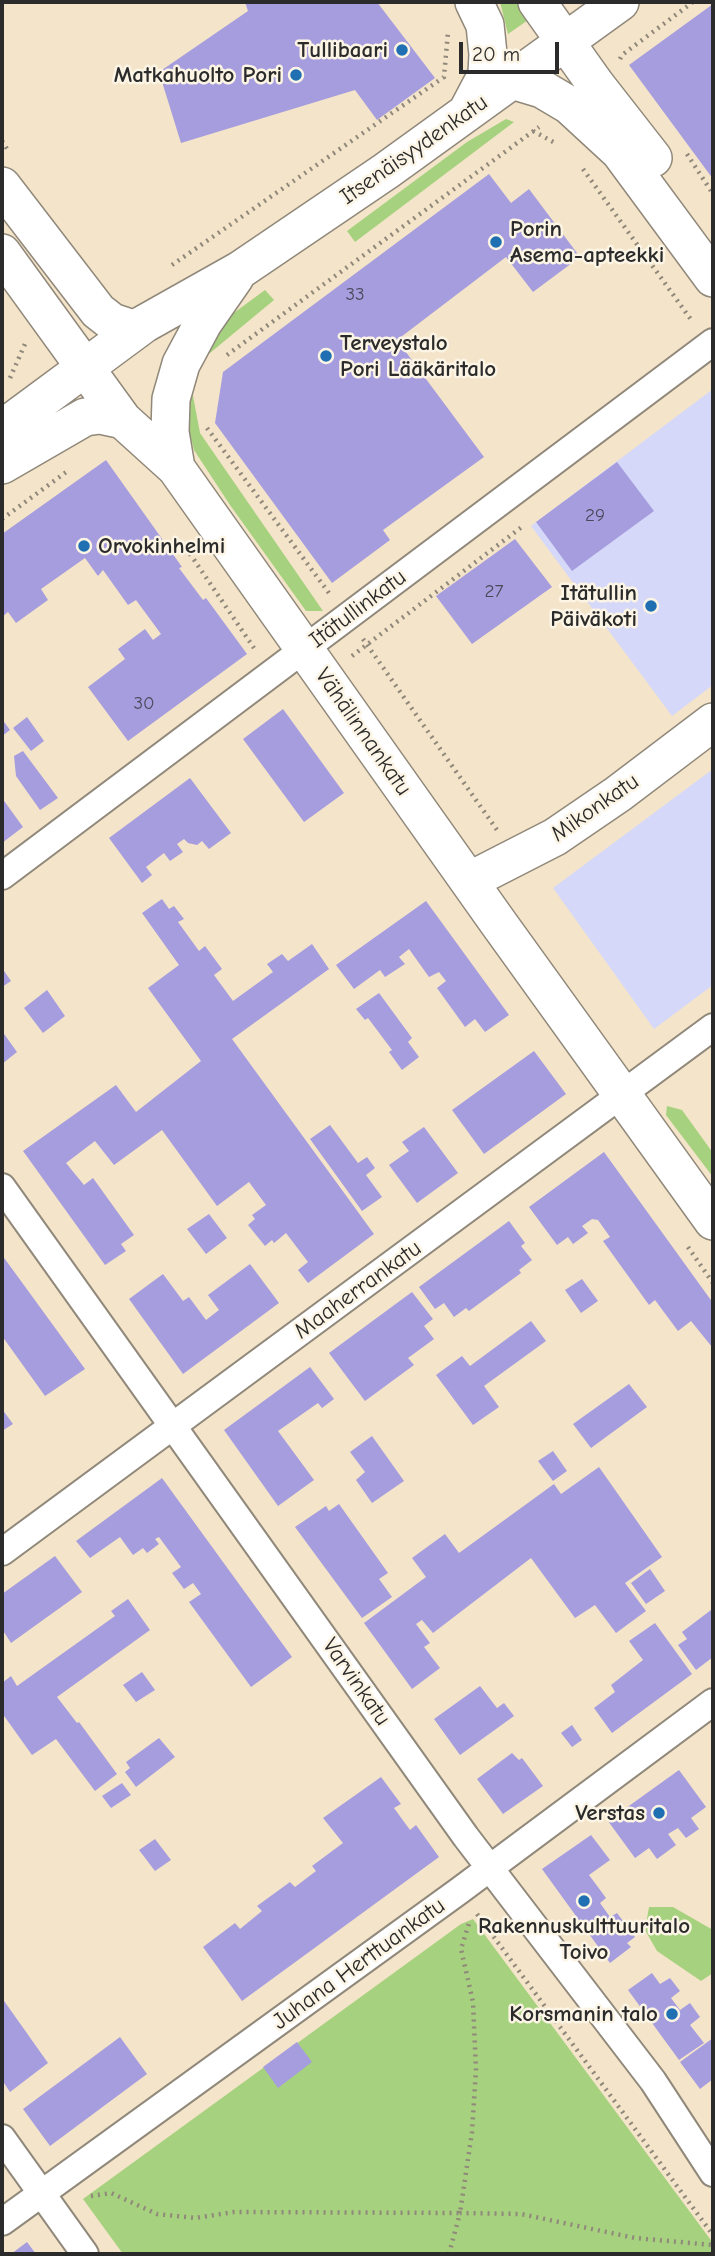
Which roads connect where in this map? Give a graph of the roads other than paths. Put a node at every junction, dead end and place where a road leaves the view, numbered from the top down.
1 (474, 2) edge
2 (620, 2) edge
3 (551, 22) edge
4 (512, 80) junction
5 (465, 114) junction
6 (2, 186) edge
7 (674, 225) junction
8 (2, 253) edge
9 (240, 270) junction
10 (713, 278) edge
11 (136, 330) junction
12 (711, 343) edge
13 (84, 368) junction
14 (112, 418) junction
15 (2, 429) edge
16 (2, 465) edge
17 (176, 468) junction
18 (315, 663) junction
19 (713, 722) edge
20 (2, 876) edge
21 (469, 881) junction
22 (713, 1027) edge
23 (622, 1095) junction
24 (2, 1187) edge
25 (713, 1221) edge
26 (174, 1426) junction
27 (2, 1552) edge
28 (713, 1702) edge
29 (489, 1868) junction
30 (2, 2138) edge
31 (706, 2164) edge
32 (42, 2193) junction
33 (2, 2222) edge
34 (85, 2254) edge

1 - 5 main road
2 - 3 main road, Itsenäisyydenkatu
3 - 4 main road, Itsenäisyydenkatu
3 - 7 main road
4 - 5 main road, Itsenäisyydenkatu
4 - 7 main road
5 - 9 main road, Itsenäisyydenkatu
6 - 11 main road
7 - 10 main road
8 - 13 main road, Vähälinnankatu
9 - 11 main road, Itsenäisyydenkatu
9 - 17 main road, Itsenäisyydenkatu
11 - 13 main road, Itsenäisyydenkatu
12 - 18 street, Itätullinkatu
13 - 14 main road, Vähälinnankatu
13 - 15 main road, Itsenäisyydenkatu
14 - 16 main road
14 - 17 main road, Vähälinnankatu
17 - 18 main road, Vähälinnankatu
18 - 20 street, Itätullinkatu
18 - 21 main road, Vähälinnankatu
19 - 21 main road, Mikonkatu
21 - 23 main road, Vähälinnankatu
22 - 23 street, Maaherrankatu
23 - 25 main road, Vähälinnankatu
23 - 26 street, Maaherrankatu
24 - 26 street, Varvinkatu
26 - 27 street, Maaherrankatu
26 - 29 street, Varvinkatu
28 - 29 street, Juhana Herttuankatu
29 - 31 street, Varvinkatu
29 - 32 street, Juhana Herttuankatu
30 - 32 street
32 - 33 street, Juhana Herttuankatu
32 - 34 street

